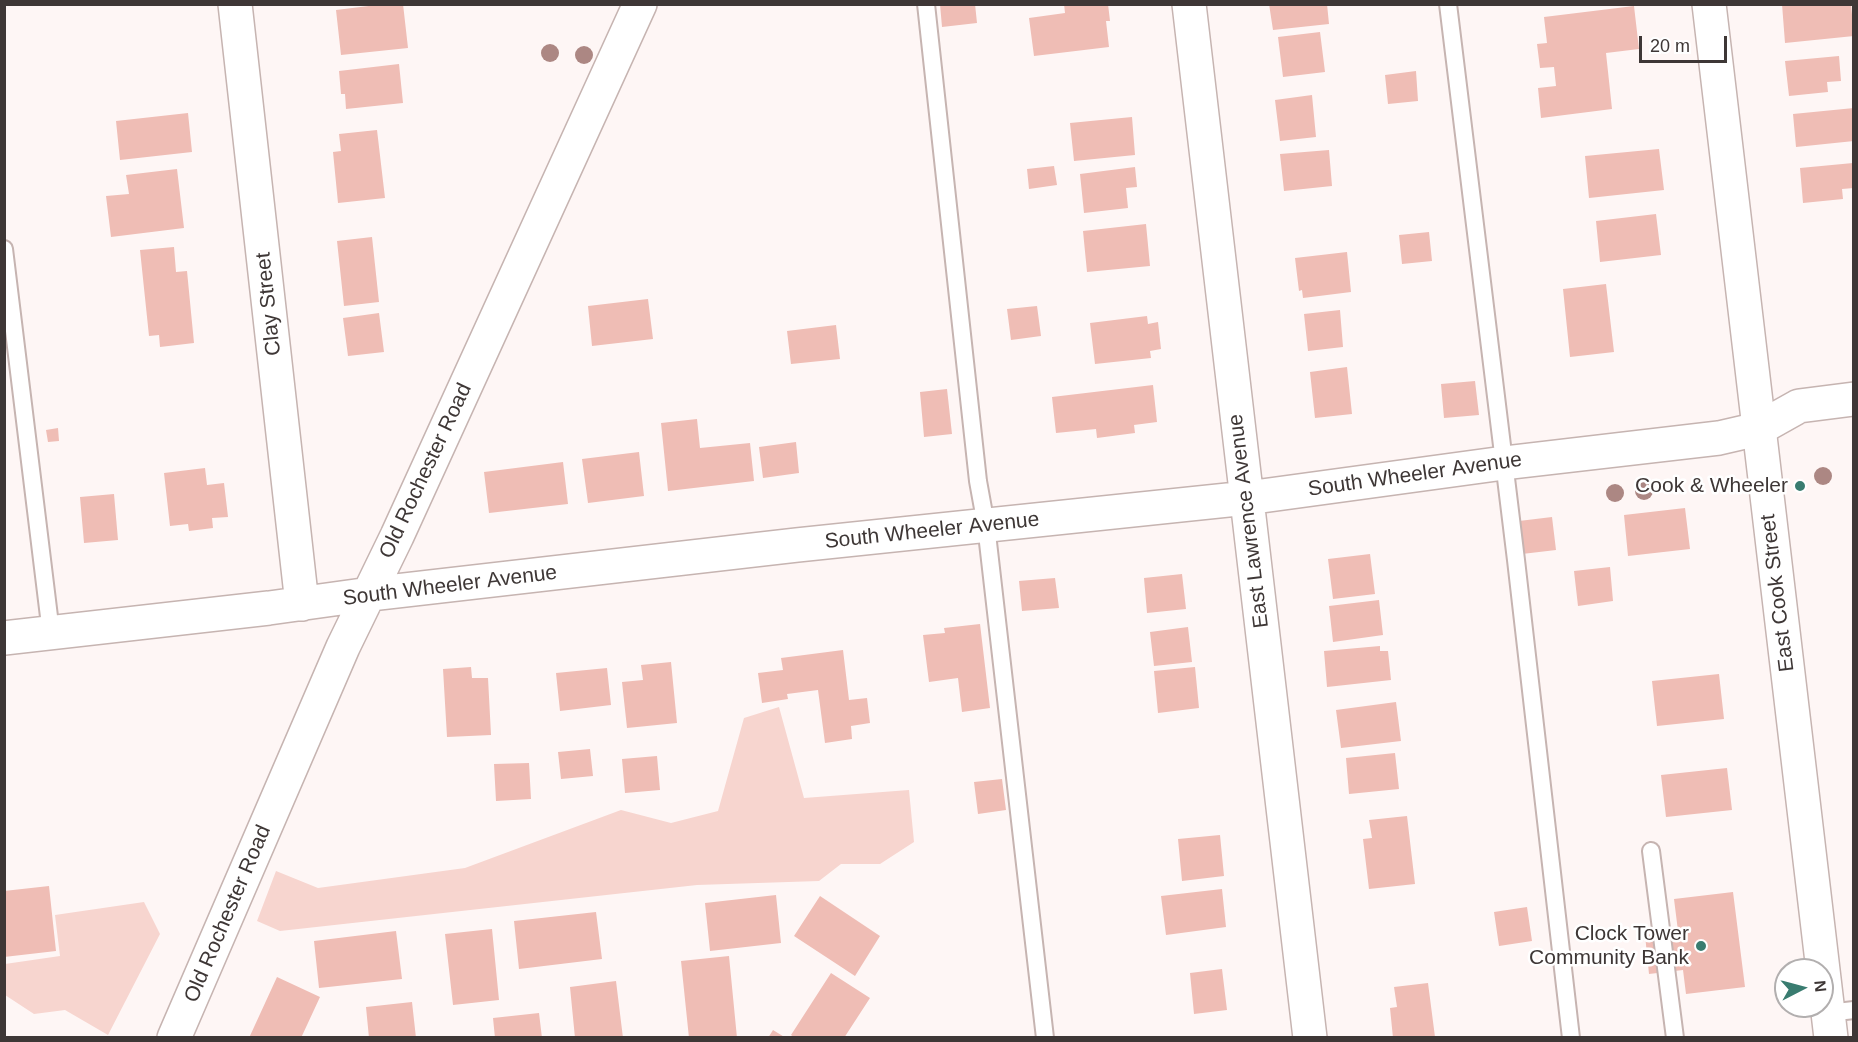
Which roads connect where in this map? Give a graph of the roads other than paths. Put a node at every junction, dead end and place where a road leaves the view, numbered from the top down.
1 (235, 4) edge
2 (640, 4) edge
3 (926, 4) edge
4 (1189, 4) edge
5 (1448, 4) edge
6 (1709, 4) edge
7 (4, 249) edge
8 (1854, 399) edge
9 (1758, 429) junction
10 (1504, 463) junction
11 (1247, 498) junction
12 (986, 525) junction
13 (370, 594) junction
14 (303, 604) junction
15 (51, 633) junction
16 (4, 638) edge
17 (1651, 850) dead end
18 (1837, 1020) edge
19 (174, 1038) edge
20 (1045, 1038) edge
21 (1310, 1038) edge
22 (1571, 1038) edge
23 (1675, 1038) edge

1 - 14 street, Clay Street
2 - 13 street, Old Rochester Road
3 - 12 lane
4 - 11 street, East Lawrence Avenue
5 - 10 lane
6 - 9 street, East Cook Street
7 - 15 lane
8 - 9 street, South Wheeler Avenue
9 - 10 street, South Wheeler Avenue
9 - 18 street, East Cook Street
10 - 11 street, South Wheeler Avenue
10 - 22 lane
11 - 12 street, South Wheeler Avenue
11 - 21 street, East Lawrence Avenue
12 - 13 street, South Wheeler Avenue
12 - 20 lane
13 - 14 street, South Wheeler Avenue
13 - 19 street, Old Rochester Road
14 - 15 street, South Wheeler Avenue
15 - 16 street, South Wheeler Avenue
17 - 23 lane

